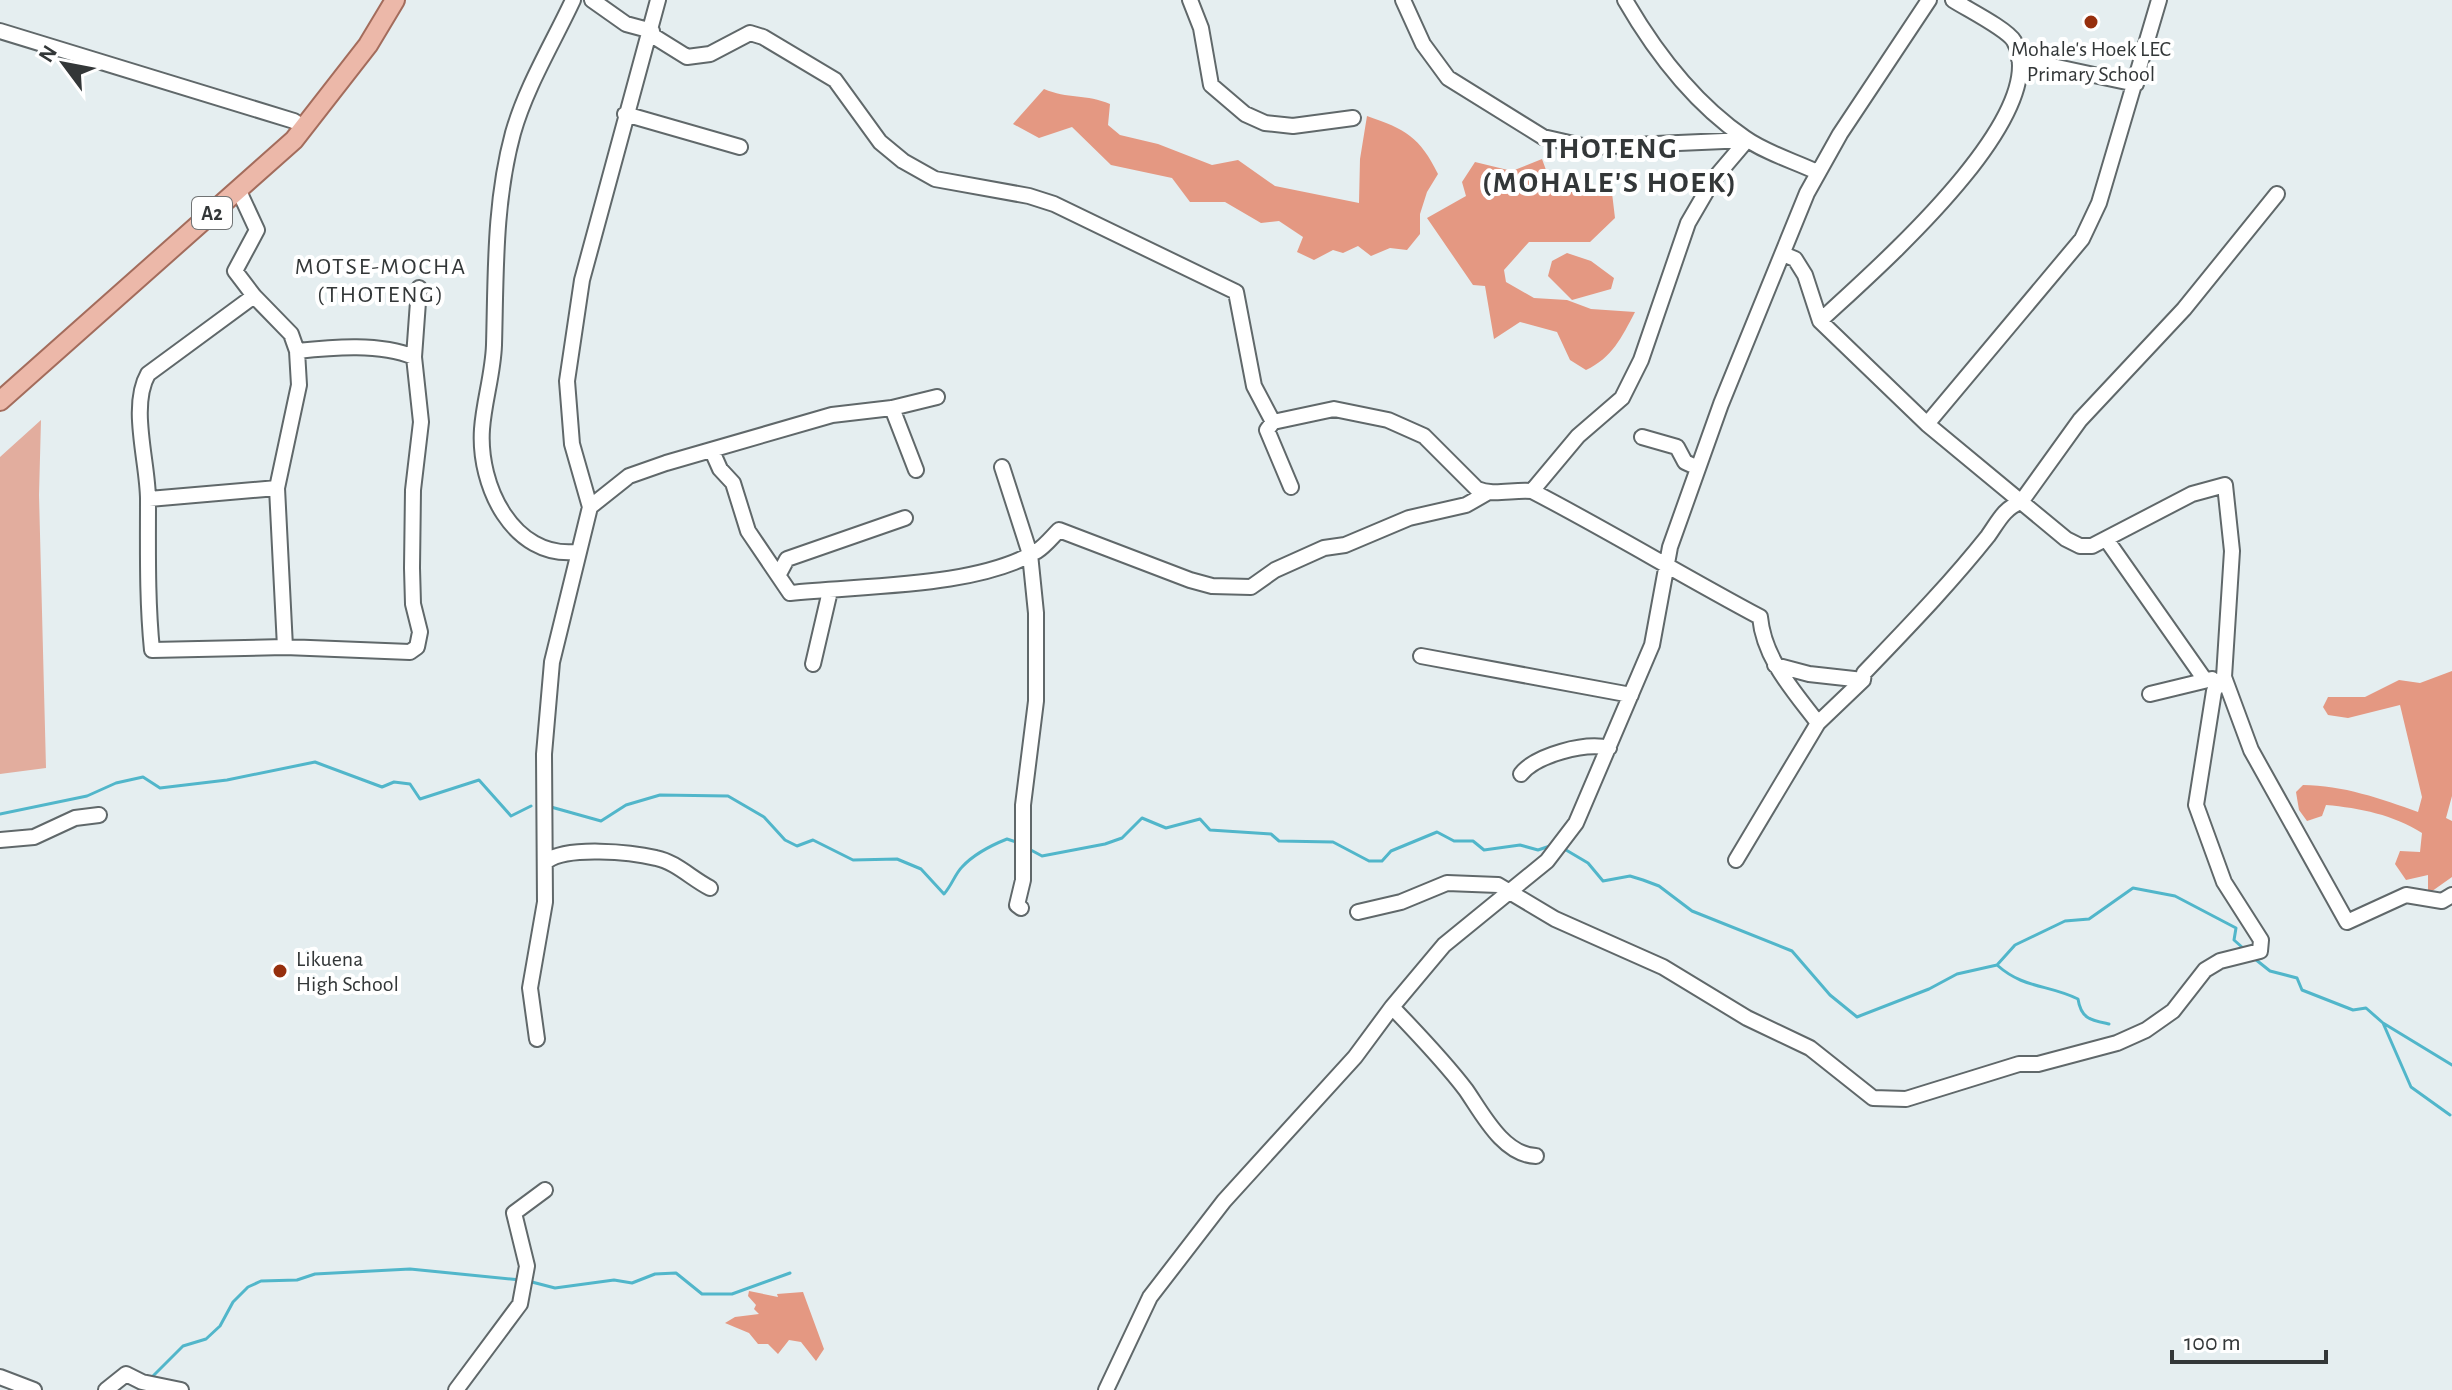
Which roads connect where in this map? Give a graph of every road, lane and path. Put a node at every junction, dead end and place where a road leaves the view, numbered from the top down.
1 (395, 0) edge
2 (573, 0) edge
3 (592, 0) edge
4 (658, 0) edge
5 (1190, 0) edge
6 (1403, 0) edge
7 (1625, 0) edge
8 (1929, 0) edge
9 (1953, 0) edge
10 (2159, 0) edge
11 (0, 31) edge
12 (651, 32) junction
13 (2019, 59) junction
14 (2136, 84) junction
15 (625, 114) junction
16 (1353, 118) dead end
17 (304, 128) junction
18 (1747, 140) junction
19 (740, 147) dead end
20 (1817, 172) junction
21 (238, 189) junction
22 (2277, 194) dead end
23 (1783, 254) junction
24 (419, 288) dead end
25 (254, 296) junction
26 (1820, 321) junction
27 (297, 351) junction
28 (414, 357) junction
29 (937, 397) dead end
30 (0, 401) edge
31 (892, 408) junction
32 (1273, 422) junction
33 (1927, 424) junction
34 (1642, 437) dead end
35 (712, 451) junction
36 (1002, 467) dead end
37 (1698, 468) junction
38 (916, 470) dead end
39 (1291, 487) dead end
40 (277, 488) junction
41 (1532, 491) junction
42 (1487, 493) junction
43 (149, 499) junction
44 (2021, 502) junction
45 (590, 507) junction
46 (905, 518) dead end
47 (2106, 539) junction
48 (576, 552) junction
49 (1030, 554) junction
50 (1667, 564) junction
51 (779, 574) junction
52 (830, 591) junction
53 (285, 647) junction
54 (1421, 656) dead end
55 (813, 664) dead end
56 (1775, 665) junction
57 (2224, 677) junction
58 (1863, 680) junction
59 (2205, 680) junction
60 (2150, 694) dead end
61 (1631, 695) junction
62 (1818, 723) junction
63 (1609, 748) junction
64 (1521, 774) dead end
65 (99, 815) dead end
66 (0, 840) edge
67 (1736, 860) dead end
68 (547, 861) junction
69 (710, 888) dead end
70 (1509, 890) junction
71 (2452, 895) edge
72 (1021, 908) dead end
73 (1358, 912) dead end
74 (1392, 1007) junction
75 (537, 1039) dead end
76 (1536, 1156) dead end
77 (545, 1190) dead end
78 (0, 1377) edge
79 (34, 1390) edge
80 (106, 1390) edge
81 (181, 1390) edge
82 (456, 1390) edge
83 (1106, 1390) edge

1 - 17 main road, A2
2 - 48 street
3 - 12 street
4 - 12 street
5 - 16 street
6 - 18 street
7 - 18 street
8 - 20 street
9 - 13 street
10 - 14 street
11 - 17 street
12 - 15 street
12 - 32 street
13 - 14 street
13 - 26 street
14 - 33 street
15 - 19 street
15 - 45 street
17 - 21 main road, A2
18 - 20 street
18 - 41 street
20 - 23 street
21 - 25 street
21 - 30 main road, A2
22 - 44 street
23 - 26 street
23 - 37 street
24 - 28 street
25 - 27 street
25 - 43 street
26 - 33 street
27 - 28 street
27 - 40 street
28 - 53 street
29 - 31 street
31 - 35 street
31 - 38 street
32 - 39 street
32 - 42 street
33 - 44 street
34 - 37 street
35 - 45 street
35 - 51 street
36 - 49 street
37 - 50 street
40 - 43 street
40 - 53 street
41 - 42 street
41 - 50 street
42 - 49 street
43 - 53 street
44 - 47 street
44 - 58 street
45 - 48 street
46 - 51 street
47 - 57 street
47 - 59 street
48 - 68 street
49 - 52 street
49 - 72 street
50 - 56 street
50 - 61 street
51 - 52 street
52 - 55 street
54 - 61 street
56 - 58 street
56 - 62 street
57 - 59 street
57 - 70 street
57 - 71 street
58 - 62 street
59 - 60 street
61 - 63 street
62 - 67 street
63 - 64 street
63 - 70 street
65 - 66 street
68 - 69 street
68 - 75 street
70 - 73 street
70 - 74 street
74 - 76 street
74 - 83 street
77 - 82 street
78 - 79 street
80 - 81 street

